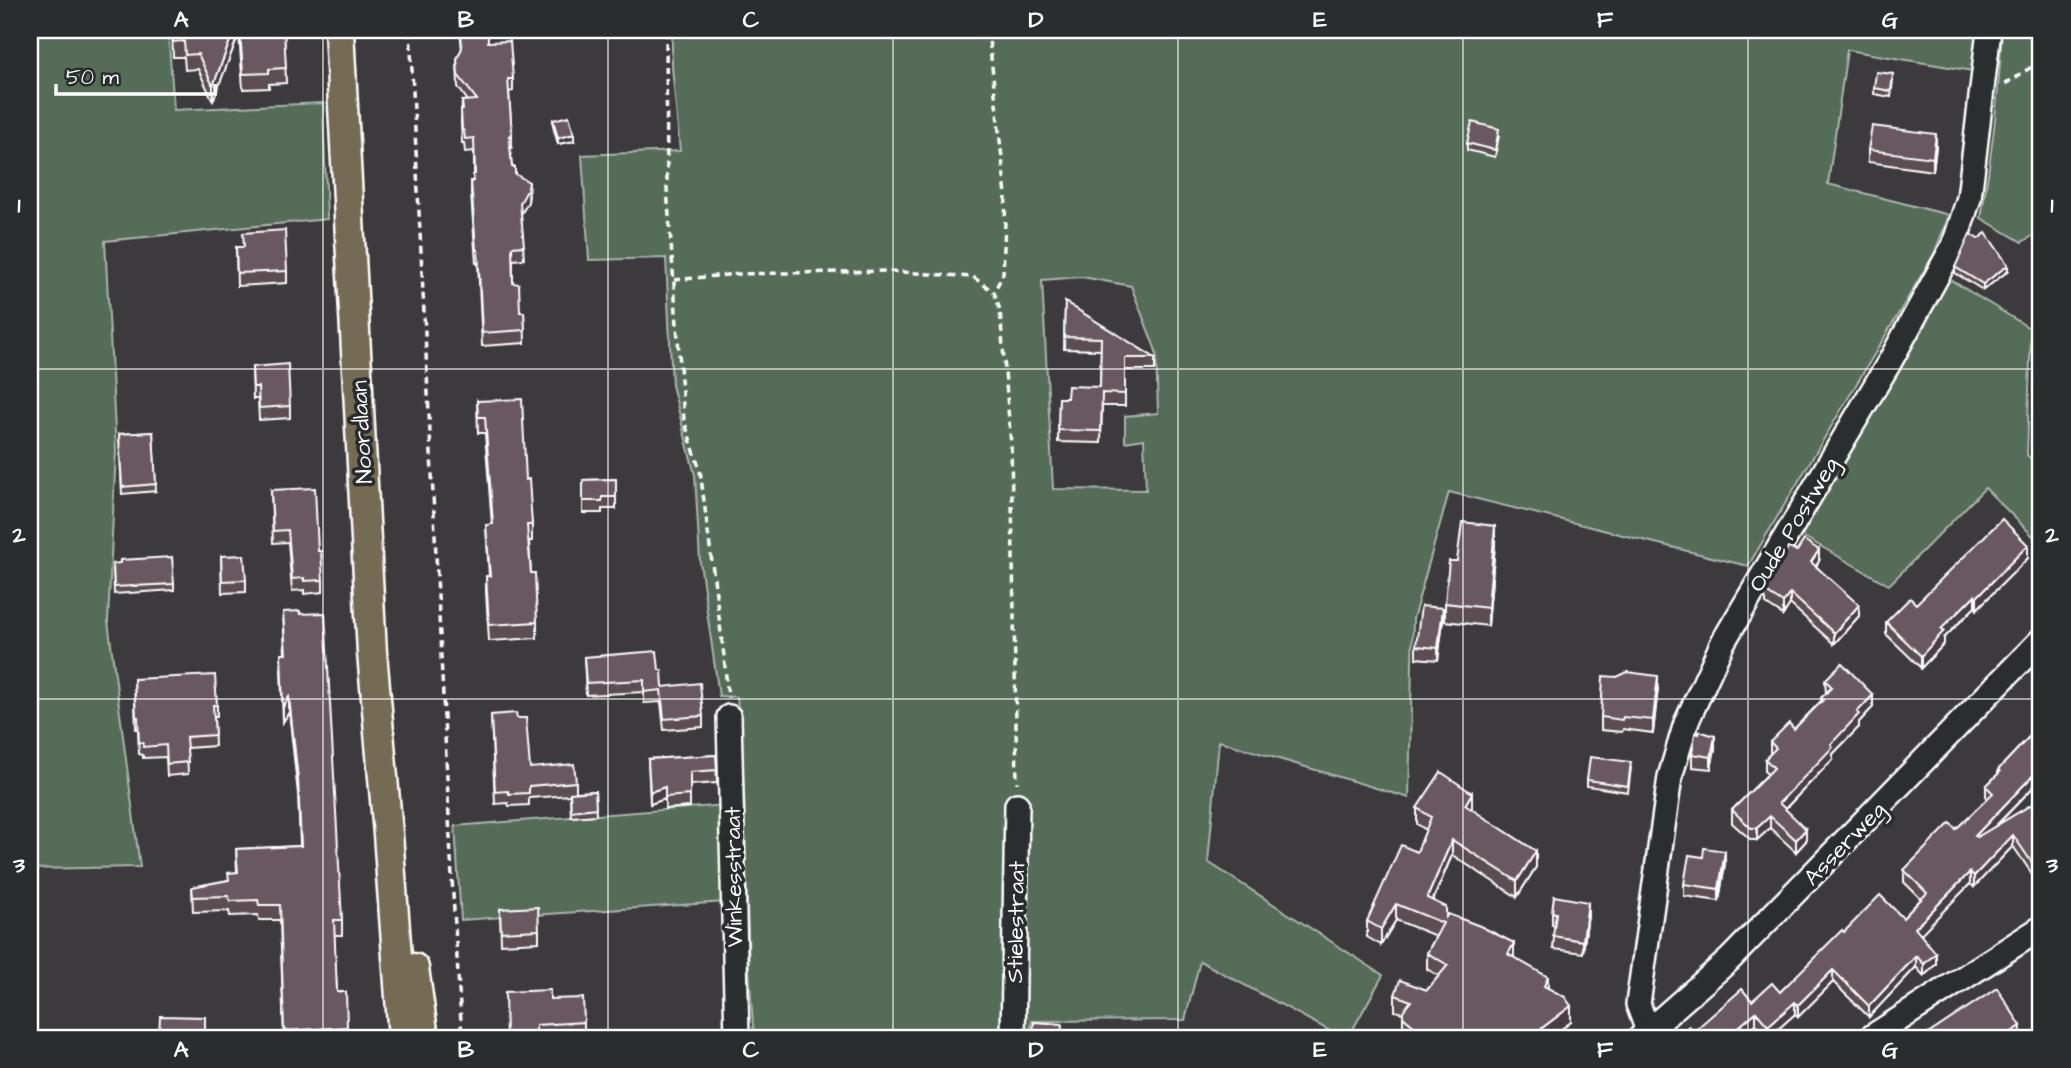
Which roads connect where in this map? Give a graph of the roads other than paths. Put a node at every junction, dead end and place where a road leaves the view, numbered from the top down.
1 (339, 30) edge
2 (1989, 30) edge
3 (2041, 640) edge
4 (729, 717) road end
5 (1017, 805) road end
6 (388, 834) junction
7 (2041, 928) edge
8 (1644, 1035) edge
9 (402, 1038) edge
10 (424, 1038) edge
11 (737, 1038) edge
12 (1013, 1038) edge
13 (1870, 1038) edge

1 - 6 main road, Noordlaan
2 - 8 street, Oude Postweg
3 - 8 street, Asserweg
4 - 11 street, Winkesstraat
5 - 12 street, Stielestraat
6 - 9 main road, Noordlaan
6 - 10 main road, Noordlaan
7 - 13 street

